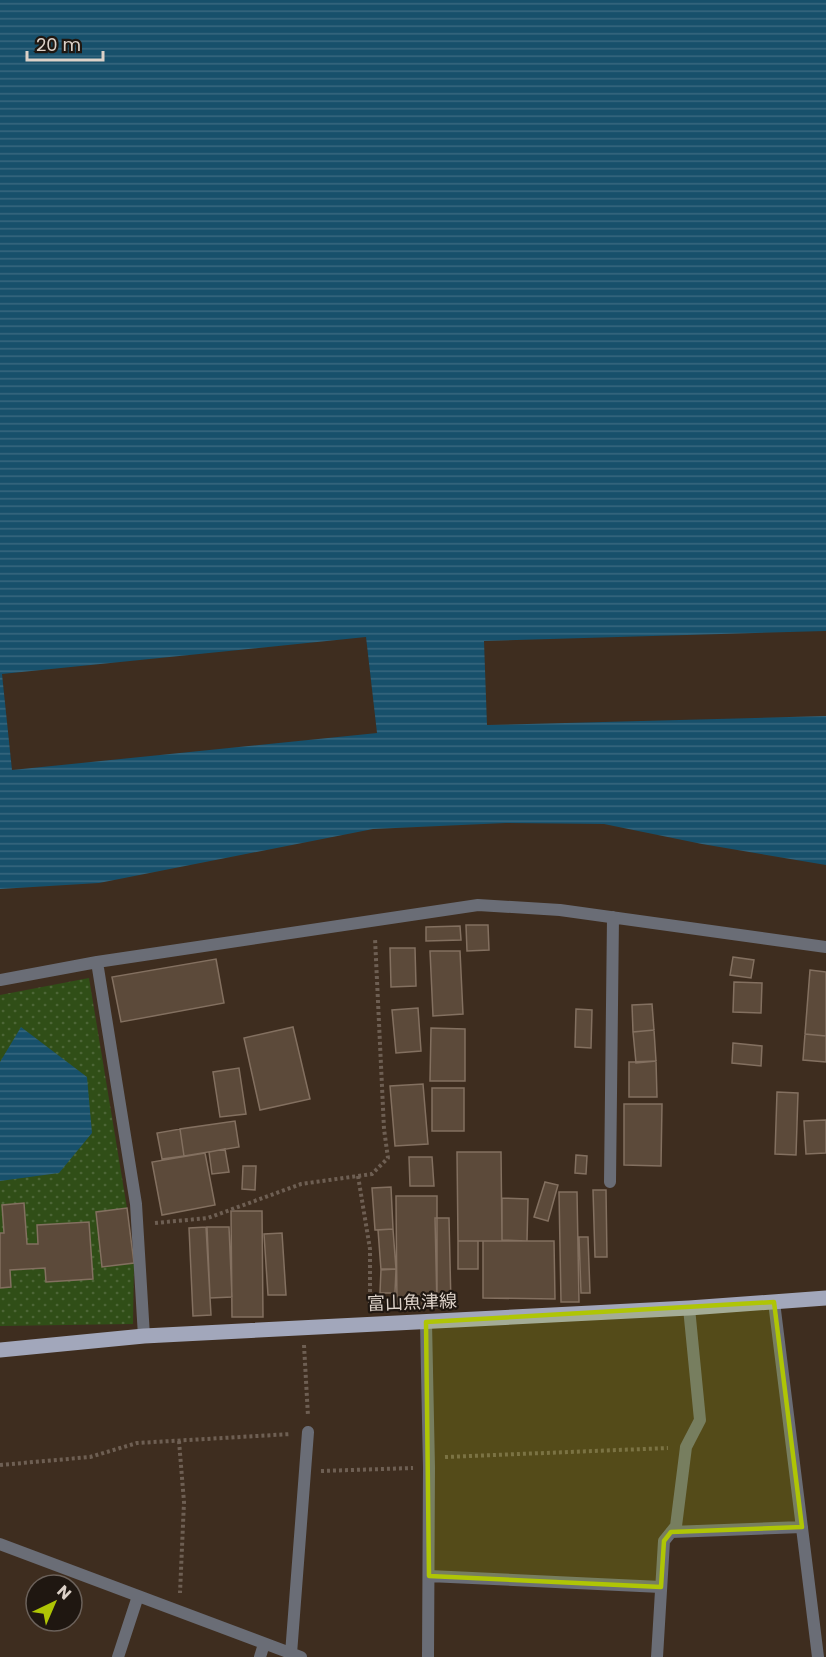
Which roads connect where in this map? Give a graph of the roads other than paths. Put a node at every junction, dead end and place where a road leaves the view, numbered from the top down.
1 (613, 917) junction
2 (826, 947) edge
3 (97, 962) junction
4 (0, 980) edge
5 (610, 1182) dead end
6 (826, 1298) edge
7 (774, 1302) junction
8 (689, 1308) junction
9 (426, 1322) junction
10 (144, 1336) junction
11 (0, 1350) edge
12 (308, 1432) road end
13 (802, 1527) junction
14 (671, 1532) junction
15 (0, 1544) edge
16 (429, 1576) junction
17 (661, 1587) junction
18 (138, 1596) junction
19 (264, 1644) junction
20 (296, 1656) edge
21 (118, 1657) edge
22 (260, 1657) edge
23 (428, 1657) edge
24 (657, 1657) edge
25 (818, 1657) edge

1 - 2 street
1 - 3 street
1 - 5 street
3 - 4 street
3 - 10 street
6 - 7 main road, 富山魚津線
7 - 8 main road, 富山魚津線
7 - 13 street
8 - 9 main road, 富山魚津線
8 - 14 street
9 - 10 main road, 富山魚津線
9 - 16 street
10 - 11 main road, 富山魚津線
12 - 20 street
13 - 14 street
13 - 25 street
14 - 17 street
15 - 18 street
16 - 17 street
16 - 23 street
17 - 24 street
18 - 19 street
18 - 21 street
19 - 20 street
19 - 22 street

